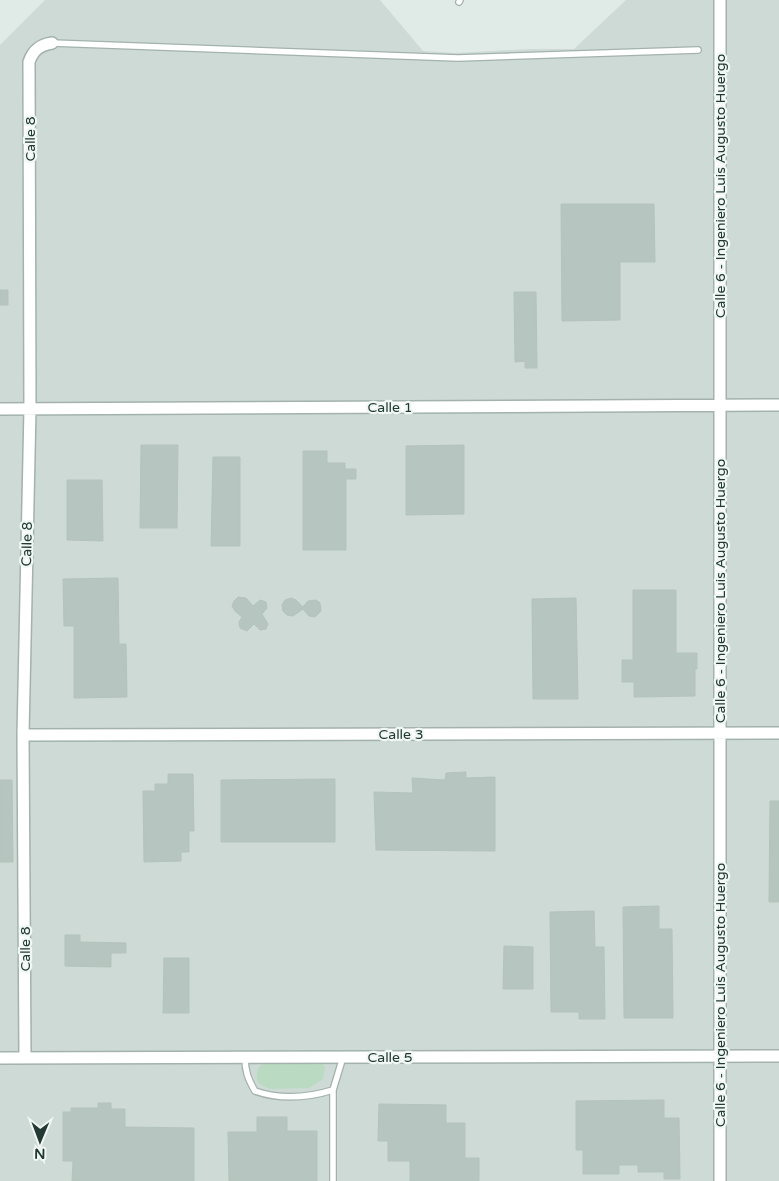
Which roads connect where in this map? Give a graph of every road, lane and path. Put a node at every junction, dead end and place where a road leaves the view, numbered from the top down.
1 (720, 0) edge
2 (52, 44) joint
3 (698, 50) dead end
4 (779, 405) edge
5 (720, 406) junction
6 (0, 409) edge
7 (30, 409) junction
8 (720, 733) junction
9 (779, 733) edge
10 (23, 735) junction
11 (720, 1056) junction
12 (779, 1056) edge
13 (342, 1057) junction
14 (0, 1058) edge
15 (25, 1058) junction
16 (245, 1058) junction
17 (334, 1090) junction
18 (332, 1181) edge
19 (720, 1181) edge

1 - 5 street, Calle 6 - Ingeniero Luis Augusto Huergo
2 - 3 lane
2 - 7 street, Calle 8
4 - 5 street, Calle 1
5 - 7 street, Calle 1
5 - 8 street, Calle 6 - Ingeniero Luis Augusto Huergo
6 - 7 street, Calle 1
7 - 10 street, Calle 8
8 - 9 street, Calle 3
8 - 10 street, Calle 3
8 - 11 street, Calle 6 - Ingeniero Luis Augusto Huergo
10 - 15 street, Calle 8
11 - 12 street, Calle 5
11 - 13 street, Calle 5
11 - 19 street, Calle 6 - Ingeniero Luis Augusto Huergo
13 - 16 street, Calle 5
13 - 17 lane
14 - 15 street, Calle 5
15 - 16 street, Calle 5
16 - 17 lane
17 - 18 lane

